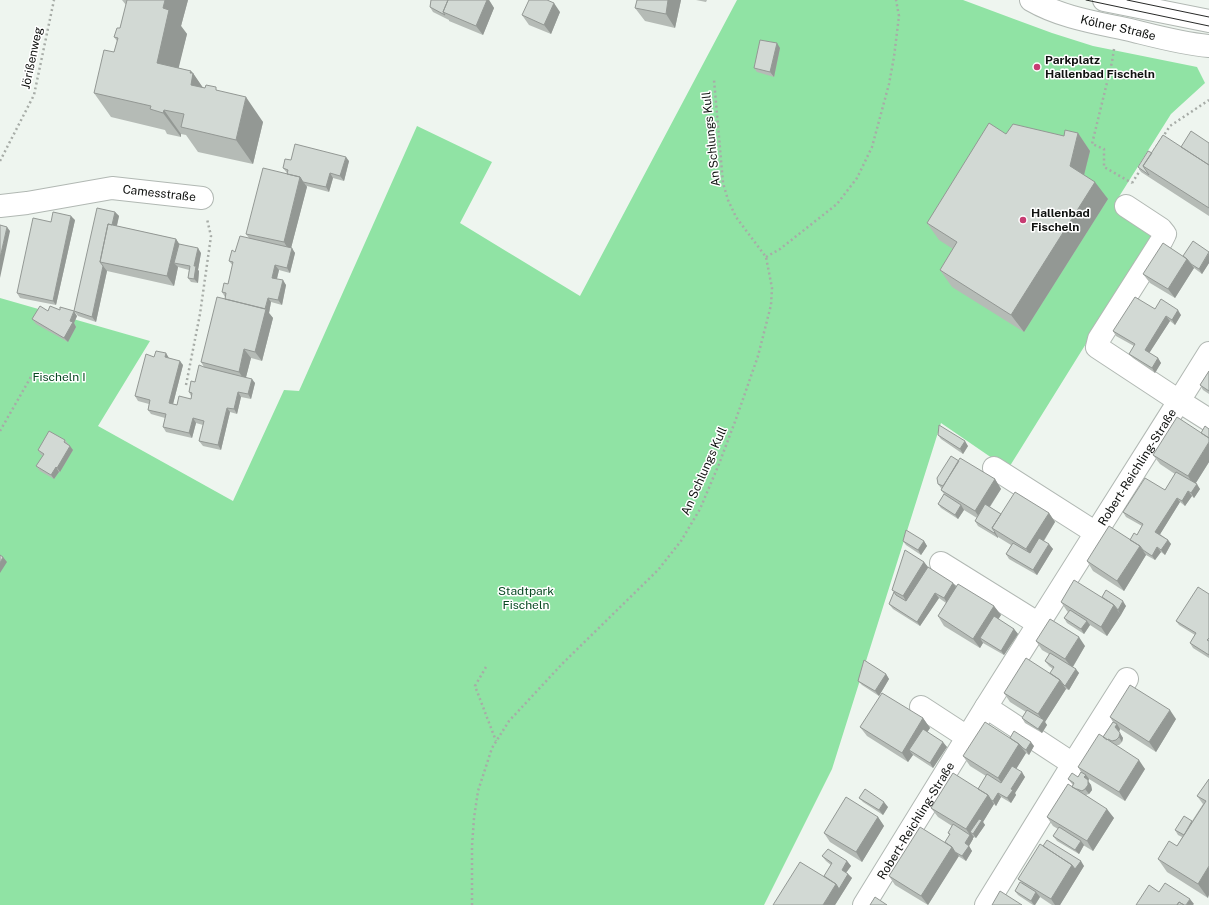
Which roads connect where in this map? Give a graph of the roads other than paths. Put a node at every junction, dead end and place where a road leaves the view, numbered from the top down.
1 (1031, 0) edge
2 (1104, 0) edge
3 (1209, 21) edge
4 (1209, 46) edge
5 (202, 198) road end
6 (0, 206) edge
7 (1126, 206) road end
8 (1209, 353) edge
9 (1179, 401) junction
10 (1209, 420) edge
11 (994, 468) dead end
12 (1096, 533) junction
13 (941, 563) dead end
14 (1039, 624) junction
15 (1127, 679) dead end
16 (921, 706) dead end
17 (986, 707) junction
18 (967, 737) junction
19 (1073, 764) junction
20 (864, 905) edge
21 (986, 905) edge

1 - 4 street, Kölner Straße
2 - 3 street, Kölner Straße
5 - 6 street, Camesstraße
7 - 9 street, Robert-Reichling-Straße
8 - 9 street, Robert-Reichling-Straße
9 - 10 street, Robert-Reichling-Straße
9 - 12 street, Robert-Reichling-Straße
11 - 12 street, Robert-Reichling-Straße
12 - 14 street, Robert-Reichling-Straße
13 - 14 street
14 - 17 street, Robert-Reichling-Straße
15 - 19 street
16 - 18 street
17 - 18 street, Robert-Reichling-Straße
17 - 19 street
18 - 20 street, Robert-Reichling-Straße
19 - 21 street

